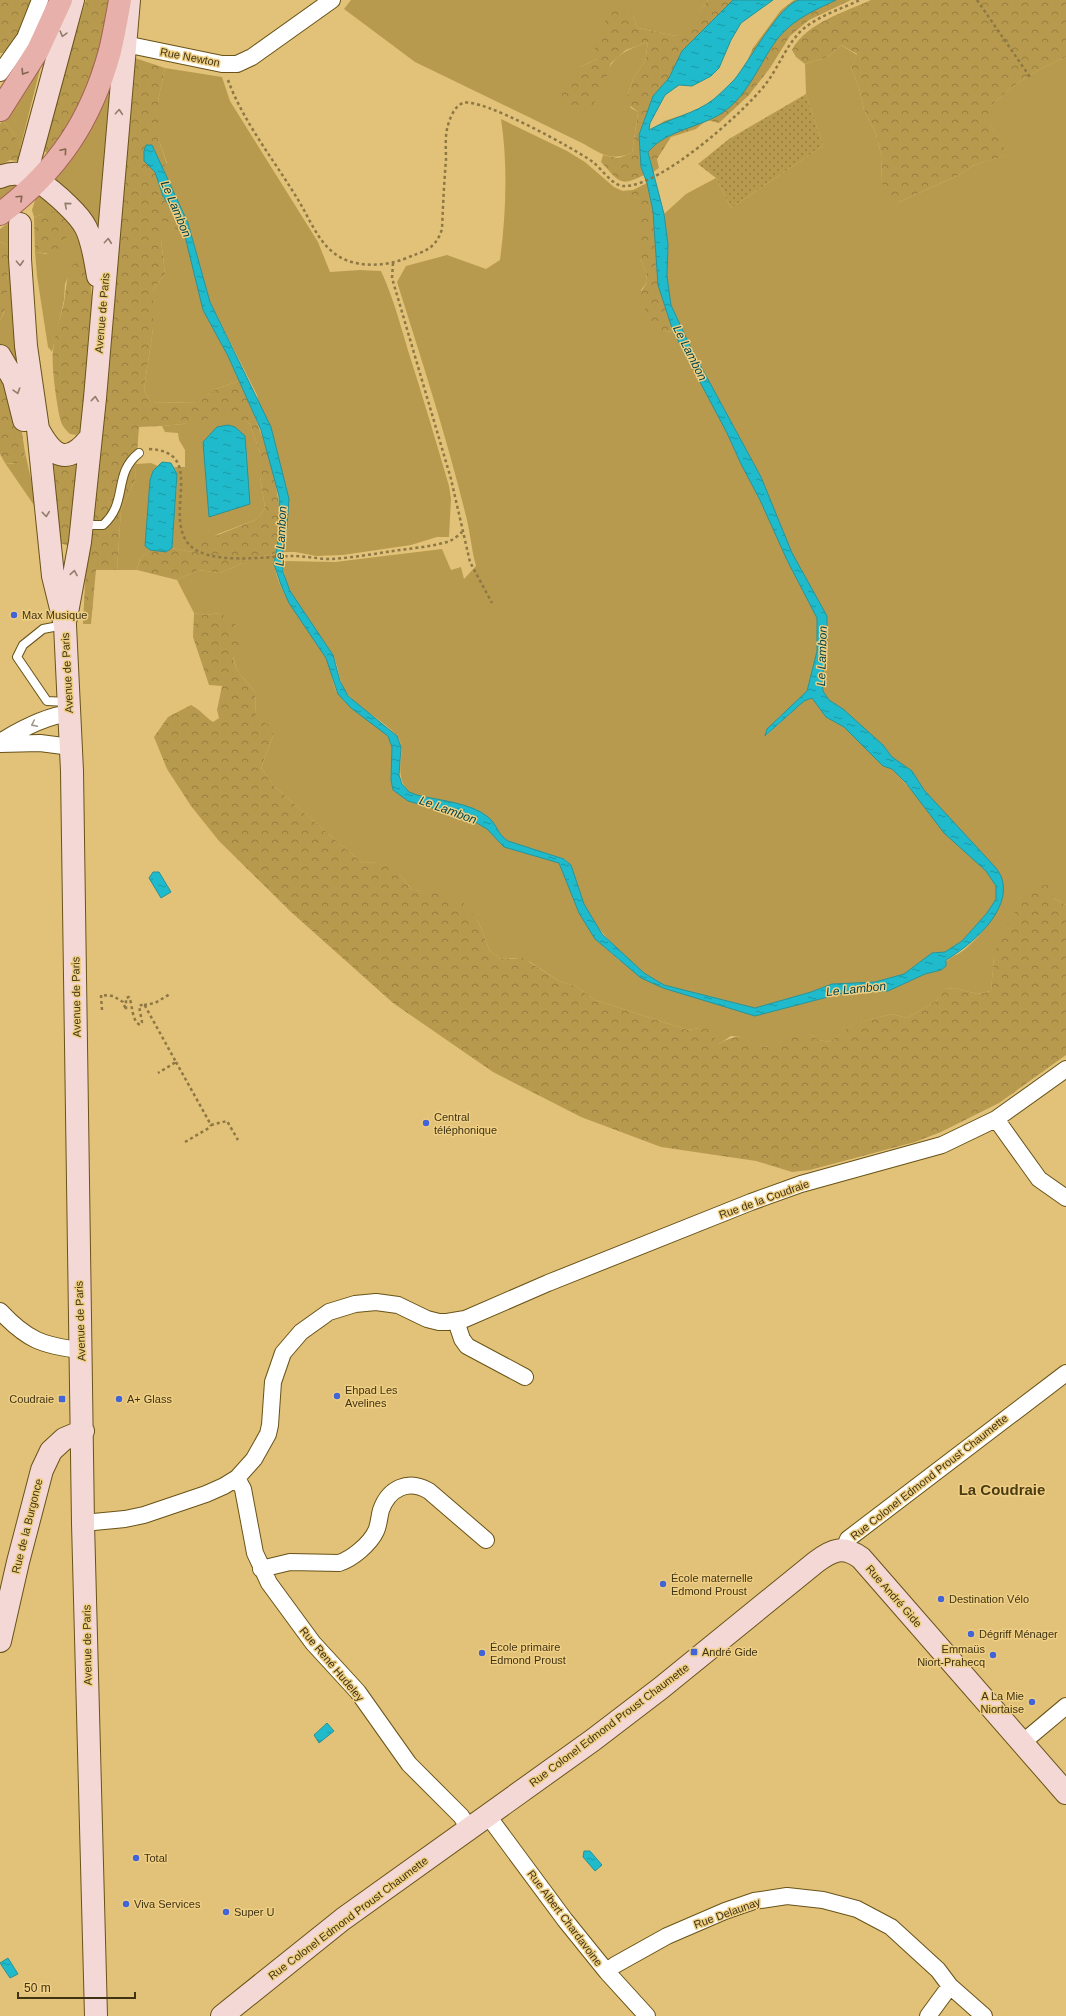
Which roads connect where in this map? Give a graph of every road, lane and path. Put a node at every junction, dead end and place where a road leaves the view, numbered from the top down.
1 (40, 0) edge
2 (61, 0) edge
3 (73, 0) edge
4 (120, 0) edge
5 (129, 0) edge
6 (332, 0) edge
7 (860, 0) edge
8 (977, 0) edge
9 (124, 44) junction
10 (222, 64) junction
11 (0, 73) edge
12 (1030, 77) dead end
13 (0, 110) edge
14 (34, 172) junction
15 (0, 177) edge
16 (0, 214) edge
17 (20, 224) dead end
18 (393, 263) junction
19 (102, 304) junction
20 (0, 356) edge
21 (38, 429) junction
22 (90, 438) junction
23 (139, 453) joint
24 (41, 475) junction
25 (81, 525) junction
26 (462, 532) junction
27 (492, 603) dead end
28 (65, 625) junction
29 (69, 707) junction
30 (0, 743) edge
31 (71, 746) junction
32 (170, 994) dead end
33 (143, 1005) junction
34 (102, 1010) dead end
35 (176, 1062) junction
36 (1066, 1069) edge
37 (158, 1073) dead end
38 (996, 1119) junction
39 (211, 1124) junction
40 (238, 1140) dead end
41 (185, 1142) dead end
42 (1066, 1198) edge
43 (0, 1311) edge
44 (456, 1321) junction
45 (82, 1350) junction
46 (525, 1377) dead end
47 (1063, 1381) edge
48 (83, 1431) junction
49 (236, 1478) junction
50 (83, 1523) junction
51 (486, 1540) dead end
52 (844, 1549) junction
53 (261, 1569) junction
54 (0, 1637) edge
55 (1066, 1706) edge
56 (1022, 1743) junction
57 (1066, 1793) edge
58 (488, 1816) junction
59 (469, 1828) junction
60 (607, 1972) junction
61 (950, 1986) junction
62 (96, 2016) edge
63 (222, 2016) edge
64 (647, 2016) edge
65 (928, 2016) edge
66 (984, 2016) edge

1 - 11 street
2 -> 13 main road
3 -> 14 main road
14 -> 4 main road
5 - 9 main road, Avenue de Paris
6 - 10 street, Rue Newton
7 - 18 path
8 - 12 path
9 - 10 street, Rue Newton
19 -> 9 main road, Avenue de Paris
10 - 18 path
14 - 15 main road
16 -> 14 main road
19 -> 14 main road
17 -> 21 main road, Avenue de Paris
18 - 26 path
22 -> 19 main road, Avenue de Paris
20 -> 24 main road
21 - 22 main road
21 - 24 main road, Avenue de Paris
22 - 25 main road, Avenue de Paris
23 - 25 lane
23 - 26 path
24 -> 28 main road, Avenue de Paris
28 -> 25 main road, Avenue de Paris
26 - 27 path
28 - 29 main road, Avenue de Paris
28 - 29 lane
29 -> 30 street
29 - 31 main road, Avenue de Paris
30 - 31 street
31 - 45 main road, Avenue de Paris
32 - 33 path
33 - 34 path
33 - 35 path
35 - 37 path
35 - 39 path
36 - 38 street, Rue de la Coudraie
38 - 42 street
38 - 44 street, Rue de la Coudraie
39 - 40 path
39 - 41 path
43 - 45 street
44 - 46 street
44 - 49 street, Rue de la Coudraie
45 - 48 main road, Avenue de Paris
47 - 52 street, Rue Colonel Edmond Proust Chaumette
48 - 50 main road, Avenue de Paris
48 - 54 main road, Rue de la Burgonce
49 - 50 street, Rue de la Coudraie
49 - 53 street, Rue René Hudeley
50 - 62 main road, Avenue de Paris
51 - 53 street
52 - 56 main road, Rue André Gide
52 - 58 main road, Rue Colonel Edmond Proust Chaumette
53 - 59 street, Rue René Hudeley
55 - 56 street
56 - 57 main road, Rue André Gide
58 - 59 main road, Rue Colonel Edmond Proust Chaumette
58 - 60 street, Rue Albert Chardavoine
59 - 63 main road, Rue Colonel Edmond Proust Chaumette
60 - 61 street, Rue Delaunay
60 - 64 street, Rue Albert Chardavoine
61 - 65 street
61 - 66 street, Rue Delaunay

